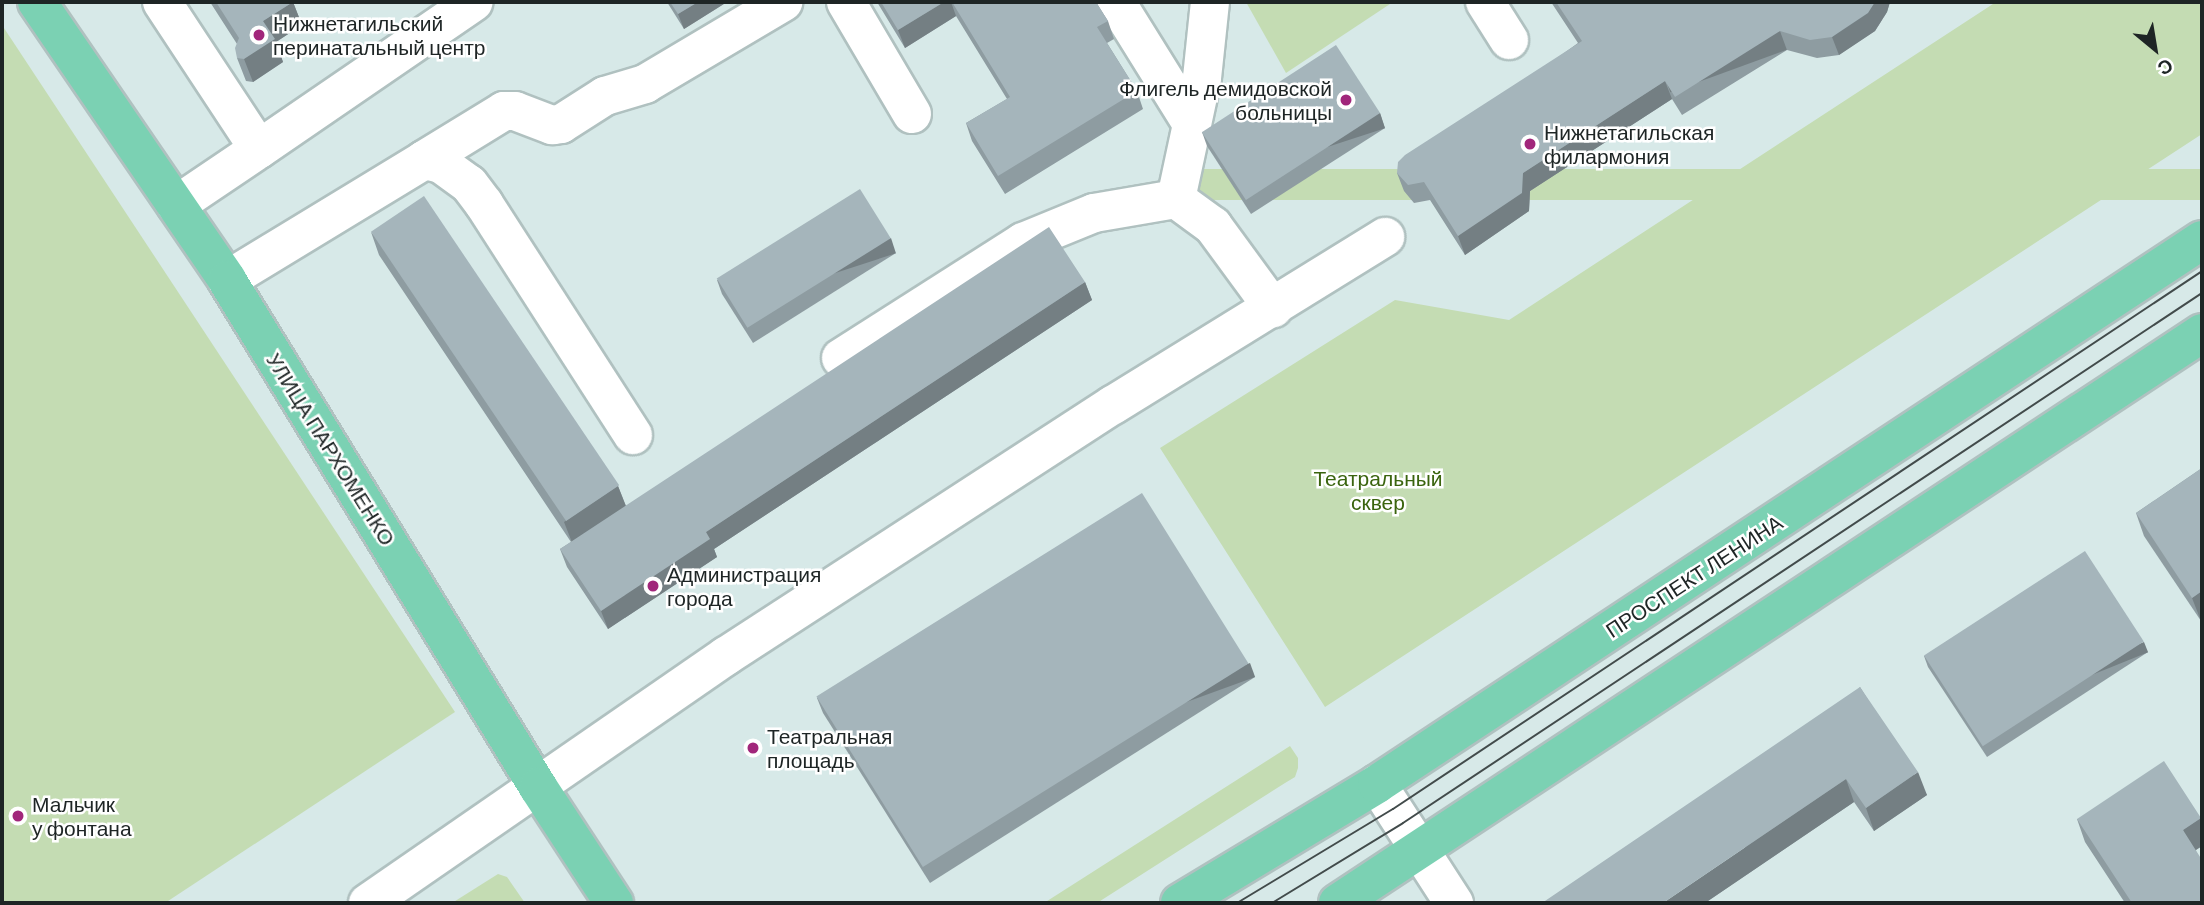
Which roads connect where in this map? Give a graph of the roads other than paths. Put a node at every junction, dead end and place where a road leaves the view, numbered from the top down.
1 (37, 2) edge
2 (162, 2) edge
3 (474, 2) edge
4 (783, 2) edge
5 (846, 2) edge
6 (1116, 2) edge
7 (1210, 2) edge
8 (1485, 2) edge
9 (1509, 40) dead end
10 (912, 114) dead end
11 (1192, 124) junction
12 (259, 149) junction
13 (424, 160) junction
14 (1176, 198) junction
15 (176, 205) junction
16 (1385, 237) dead end
17 (2202, 240) edge
18 (227, 280) junction
19 (1273, 308) junction
20 (2202, 333) edge
21 (841, 358) dead end
22 (633, 435) dead end
23 (1377, 784) junction
24 (538, 787) junction
25 (1420, 852) junction
26 (368, 903) edge
27 (614, 903) edge
28 (1180, 903) edge
29 (1338, 903) edge
30 (1454, 903) edge

1 - 15 main road, УЛИЦА ПАРХОМЕНКО
2 - 12 street
3 - 12 street
4 - 13 street
5 - 10 street
6 - 11 street
7 - 11 street
8 - 9 street
11 - 14 street
12 - 15 street
13 - 18 street
13 - 22 street
14 - 19 street
14 - 21 street
15 - 18 main road, УЛИЦА ПАРХОМЕНКО
16 - 19 street
17 - 23 main road, ПРОСПЕКТ ЛЕНИНА
18 - 24 main road, УЛИЦА ПАРХОМЕНКО
19 - 24 street
20 - 25 main road
23 - 25 street
23 - 28 main road, ПРОСПЕКТ ЛЕНИНА
24 - 26 street
24 - 27 main road, УЛИЦА ПАРХОМЕНКО
25 - 29 main road
25 - 30 street

